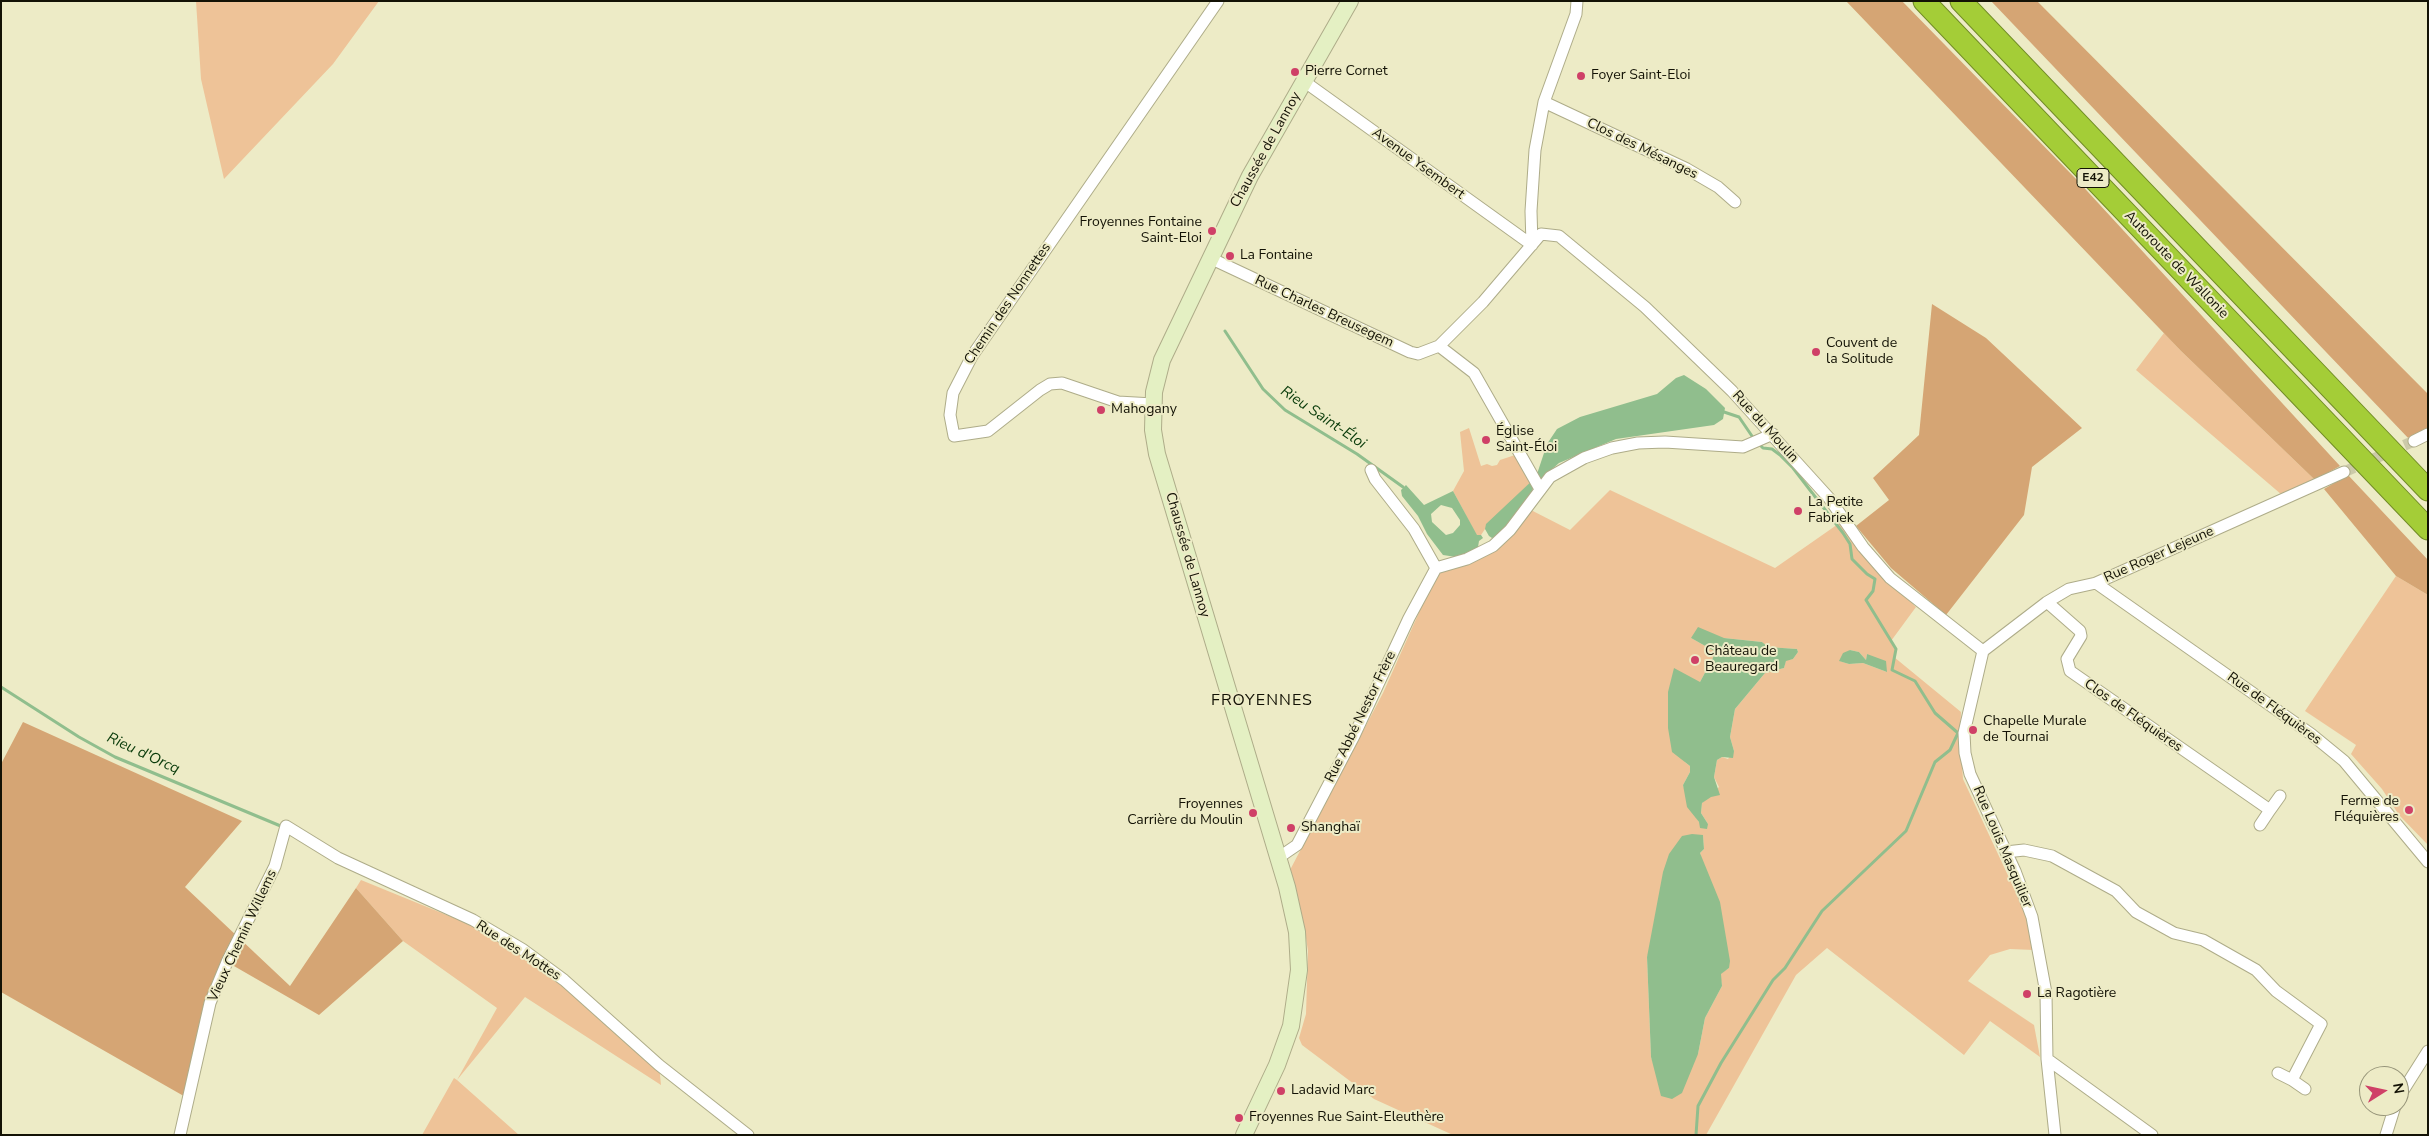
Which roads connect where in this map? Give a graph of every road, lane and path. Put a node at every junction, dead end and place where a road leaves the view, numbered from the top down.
1 (1218, 1) edge
2 (1350, 1) edge
3 (1577, 1) edge
4 (1924, 1) edge
5 (1961, 1) edge
6 (1305, 82) junction
7 (1544, 102) junction
8 (1735, 202) dead end
9 (1532, 245) junction
10 (1210, 258) junction
11 (1439, 346) junction
12 (1153, 404) junction
13 (1773, 434) junction
14 (2428, 434) edge
15 (2414, 441) tunnel mouth
16 (1371, 470) dead end
17 (2344, 472) tunnel mouth
18 (1536, 483) junction
19 (2428, 490) edge
20 (2428, 529) edge
21 (1436, 568) junction
22 (2096, 583) junction
23 (2047, 602) junction
24 (1983, 651) junction
25 (2280, 796) dead end
26 (2270, 810) junction
27 (2260, 825) dead end
28 (286, 826) joint
29 (2006, 852) junction
30 (1278, 858) junction
31 (2428, 862) edge
32 (2428, 1051) edge
33 (2047, 1059) junction
34 (2278, 1073) dead end
35 (2409, 1079) edge
36 (2292, 1080) junction
37 (2305, 1088) dead end
38 (2392, 1116) edge
39 (180, 1135) edge
40 (748, 1135) edge
41 (1244, 1135) edge
42 (2055, 1135) edge
43 (2152, 1135) edge
44 (2386, 1135) edge

1 - 12 street, Chemin des Nonnettes
2 - 6 main road, Chaussée de Lannoy
3 - 7 street
4 - 20 highway, Autoroute de Wallonie / E42
5 - 19 highway, Autoroute de Wallonie / E42
6 - 9 street, Avenue Ysembert
6 - 10 main road, Chaussée de Lannoy
7 - 8 street, Clos des Mésanges
7 - 9 street
9 - 11 street
9 - 13 street, Rue du Moulin
10 - 11 street, Rue Charles Breusegem
10 - 12 main road, Chaussée de Lannoy
11 - 18 street
12 - 30 main road, Chaussée de Lannoy
13 - 18 street
13 - 24 street, Rue du Moulin
14 - 15 street
16 - 21 street
17 - 22 street, Rue Roger Lejeune
18 - 21 street
21 - 30 street, Rue Abbé Nestor Frère
22 - 23 street, Rue Roger Lejeune
22 - 31 street, Rue de Fléquières
23 - 24 street, Rue Roger Lejeune
23 - 26 street, Clos de Fléquières
24 - 29 street, Rue Louis Masquilier
25 - 26 street
26 - 27 street
28 - 39 street, Vieux Chemin Willems
28 - 40 street, Rue des Mottes
29 - 33 street, Rue Louis Masquilier
29 - 36 street
30 - 41 main road, Chaussée de Lannoy
32 - 35 street
33 - 42 street, Rue Louis Masquilier
33 - 43 street
34 - 36 street
36 - 37 street
38 - 44 street

